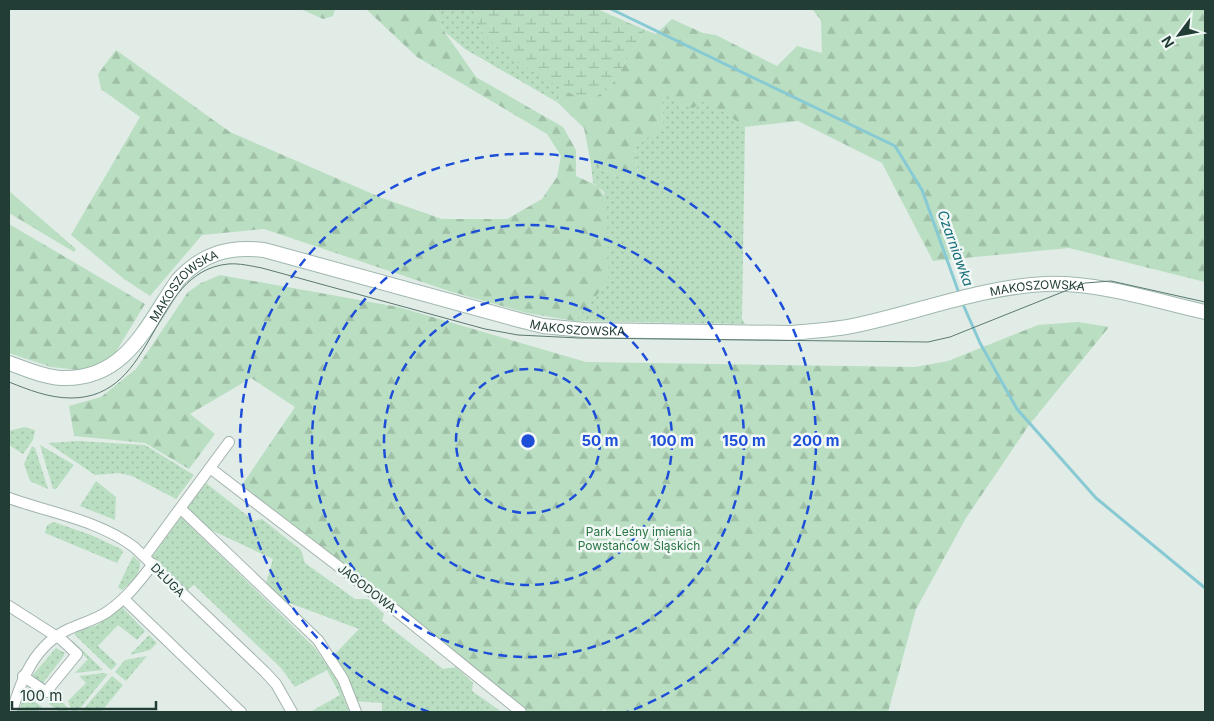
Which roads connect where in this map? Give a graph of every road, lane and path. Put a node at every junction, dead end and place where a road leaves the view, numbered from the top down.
1 (1205, 312) edge
2 (9, 363) edge
3 (229, 442) dead end
4 (210, 468) junction
5 (9, 498) edge
6 (181, 509) junction
7 (145, 556) junction
8 (152, 564) junction
9 (124, 599) junction
10 (9, 606) edge
11 (55, 637) junction
12 (23, 676) junction
13 (12, 712) edge
14 (241, 712) edge
15 (292, 712) edge
16 (356, 712) edge
17 (520, 712) edge

1 - 2 main road, MAKOSZOWSKA
3 - 4 street
4 - 6 street
4 - 17 street, JAGODOWA
5 - 7 street, DŁUGA
6 - 7 street
6 - 16 street
7 - 8 street, DŁUGA
8 - 9 street
8 - 15 street, DŁUGA
9 - 11 street
9 - 14 street
10 - 11 street
11 - 12 street
11 - 12 street
12 - 13 street

